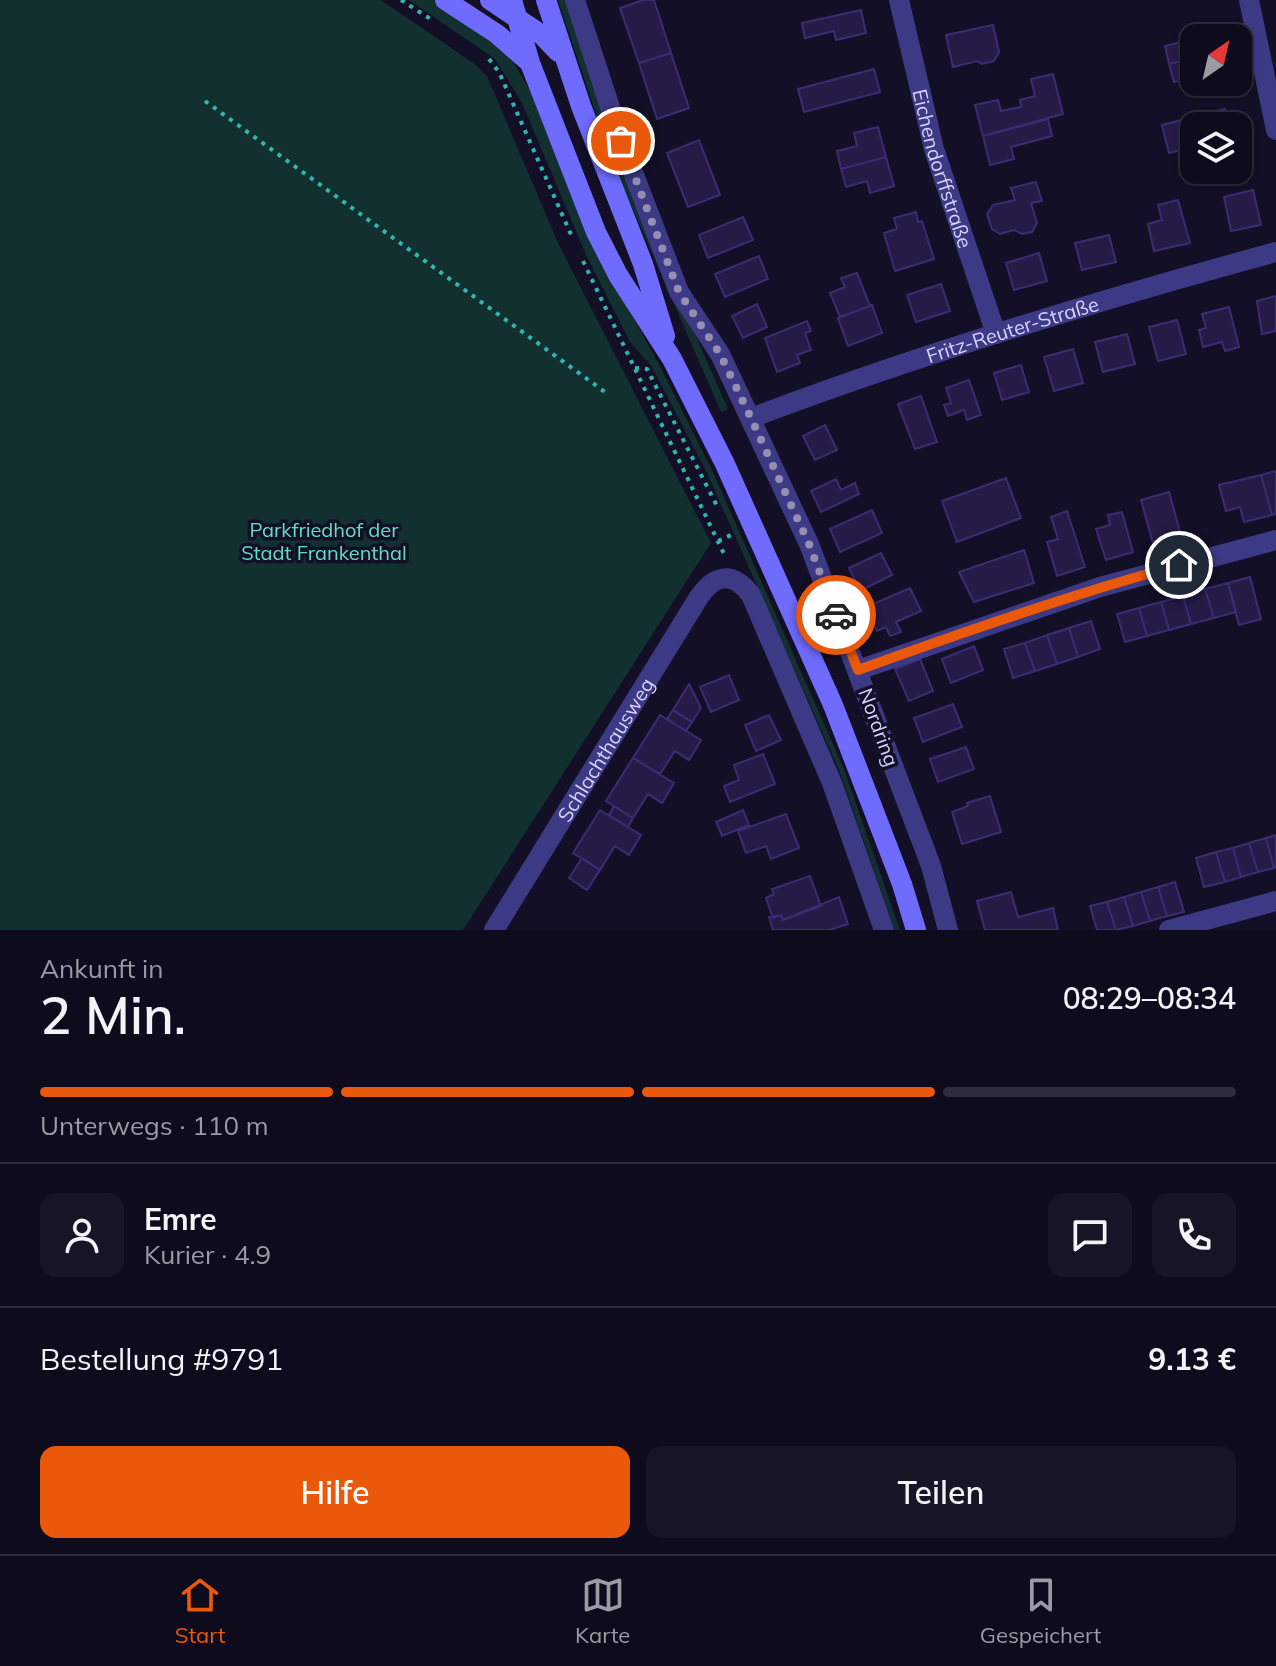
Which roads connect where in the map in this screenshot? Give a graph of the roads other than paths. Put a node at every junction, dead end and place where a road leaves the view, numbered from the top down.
1 (445, 0) edge
2 (490, 0) edge
3 (546, 0) edge
4 (575, 0) edge
5 (899, 0) edge
6 (1249, 0) edge
7 (514, 8) edge
8 (564, 58) junction
9 (530, 63) junction
10 (1276, 130) edge
11 (1276, 252) edge
12 (996, 334) junction
13 (672, 359) junction
14 (751, 418) junction
15 (1276, 540) edge
16 (858, 670) junction
17 (1276, 901) edge
18 (494, 930) edge
19 (884, 930) edge
20 (916, 930) edge
21 (948, 930) edge
22 (1169, 930) edge

1 - 9 main road, Nordring
2 - 7 main road, Nordring
3 - 8 main road, Nordring
4 - 14 street, Nordring
5 - 12 street, Eichendorffstraße
6 - 10 street
7 - 8 main road, Nordring
7 - 9 main road, Nordring
8 - 13 main road, Nordring
9 - 13 main road, Nordring
11 - 12 street, Fritz-Reuter-Straße
12 - 14 street, Fritz-Reuter-Straße
13 - 20 main road, Nordring
14 - 16 street, Nordring
15 - 16 street
16 - 21 street, Nordring
17 - 22 street
18 - 19 street, Schlachthausweg

